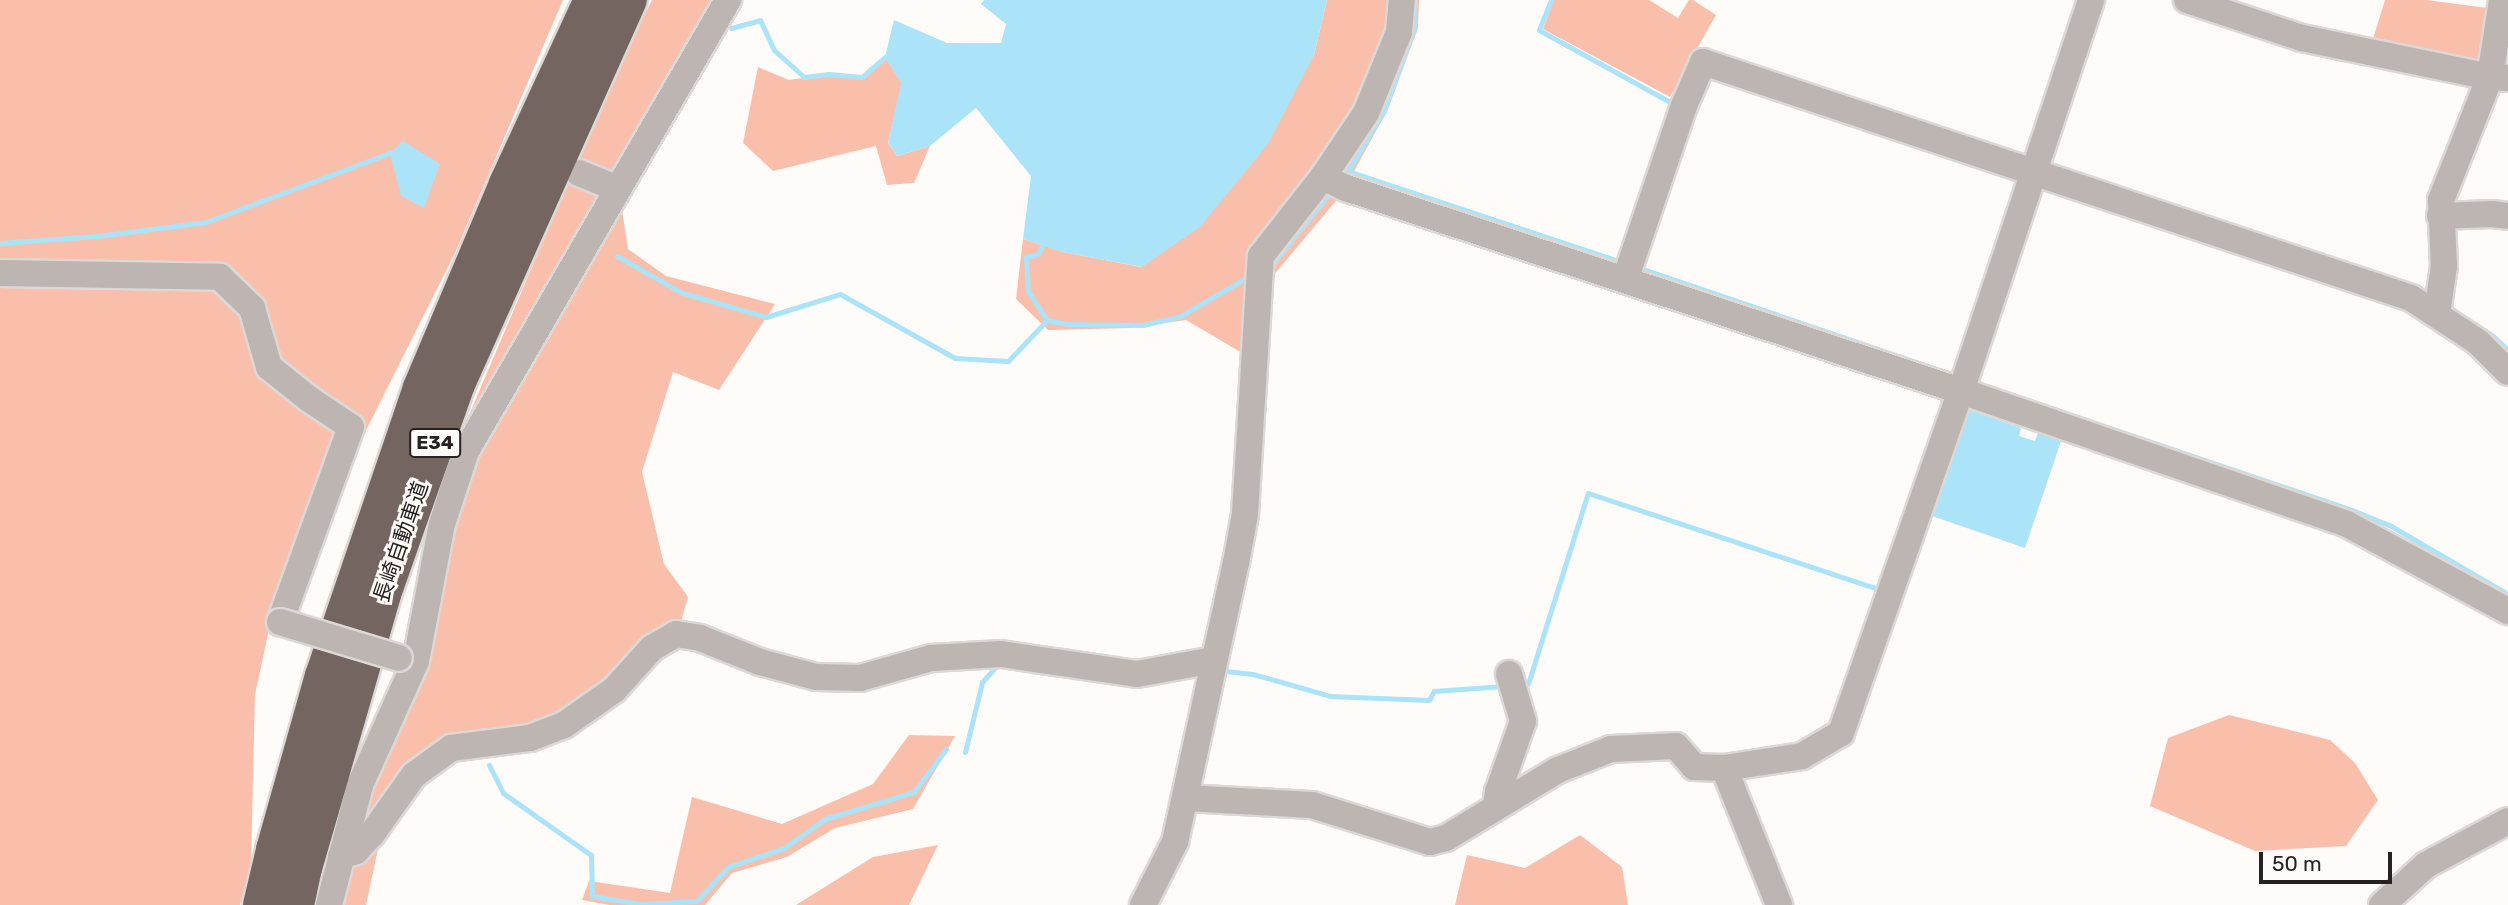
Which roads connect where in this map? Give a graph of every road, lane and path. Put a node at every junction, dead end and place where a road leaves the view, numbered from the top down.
1 (593, 0) edge
2 (628, 0) edge
3 (728, 0) edge
4 (1402, 0) edge
5 (2091, 0) edge
6 (2187, 0) edge
7 (2502, 0) edge
8 (2499, 78) edge
9 (2033, 170) junction
10 (579, 173) dead end
11 (1334, 183) junction
12 (618, 188) junction
13 (2440, 216) junction
14 (2508, 216) edge
15 (0, 273) edge
16 (1625, 280) junction
17 (2437, 313) junction
18 (2508, 372) edge
19 (1965, 379) junction
20 (2508, 611) edge
21 (408, 660) junction
22 (1214, 660) junction
23 (1509, 674) dead end
24 (1724, 768) junction
25 (1186, 797) junction
26 (1496, 806) junction
27 (2508, 821) edge
28 (341, 856) junction
29 (262, 905) edge
30 (295, 905) edge
31 (329, 905) edge
32 (1143, 905) edge
33 (1779, 905) edge
34 (2382, 905) edge

1 - 29 highway, 長崎自動車道 / E34
2 - 30 highway, 長崎自動車道 / E34
3 - 12 street
4 - 11 street
5 - 9 street
6 - 8 street
7 - 8 street
8 - 13 street
9 - 16 street
9 - 17 street
9 - 19 street
10 - 12 street
11 - 16 street
11 - 22 street
12 - 21 street
13 - 14 street
13 - 17 street
15 - 21 street, bridge
16 - 19 street
17 - 18 street
19 - 20 street
19 - 24 street
21 - 28 street
22 - 25 street
22 - 28 street
23 - 26 street
24 - 26 street
24 - 33 street
25 - 26 street
25 - 32 street
27 - 34 street
28 - 31 street

